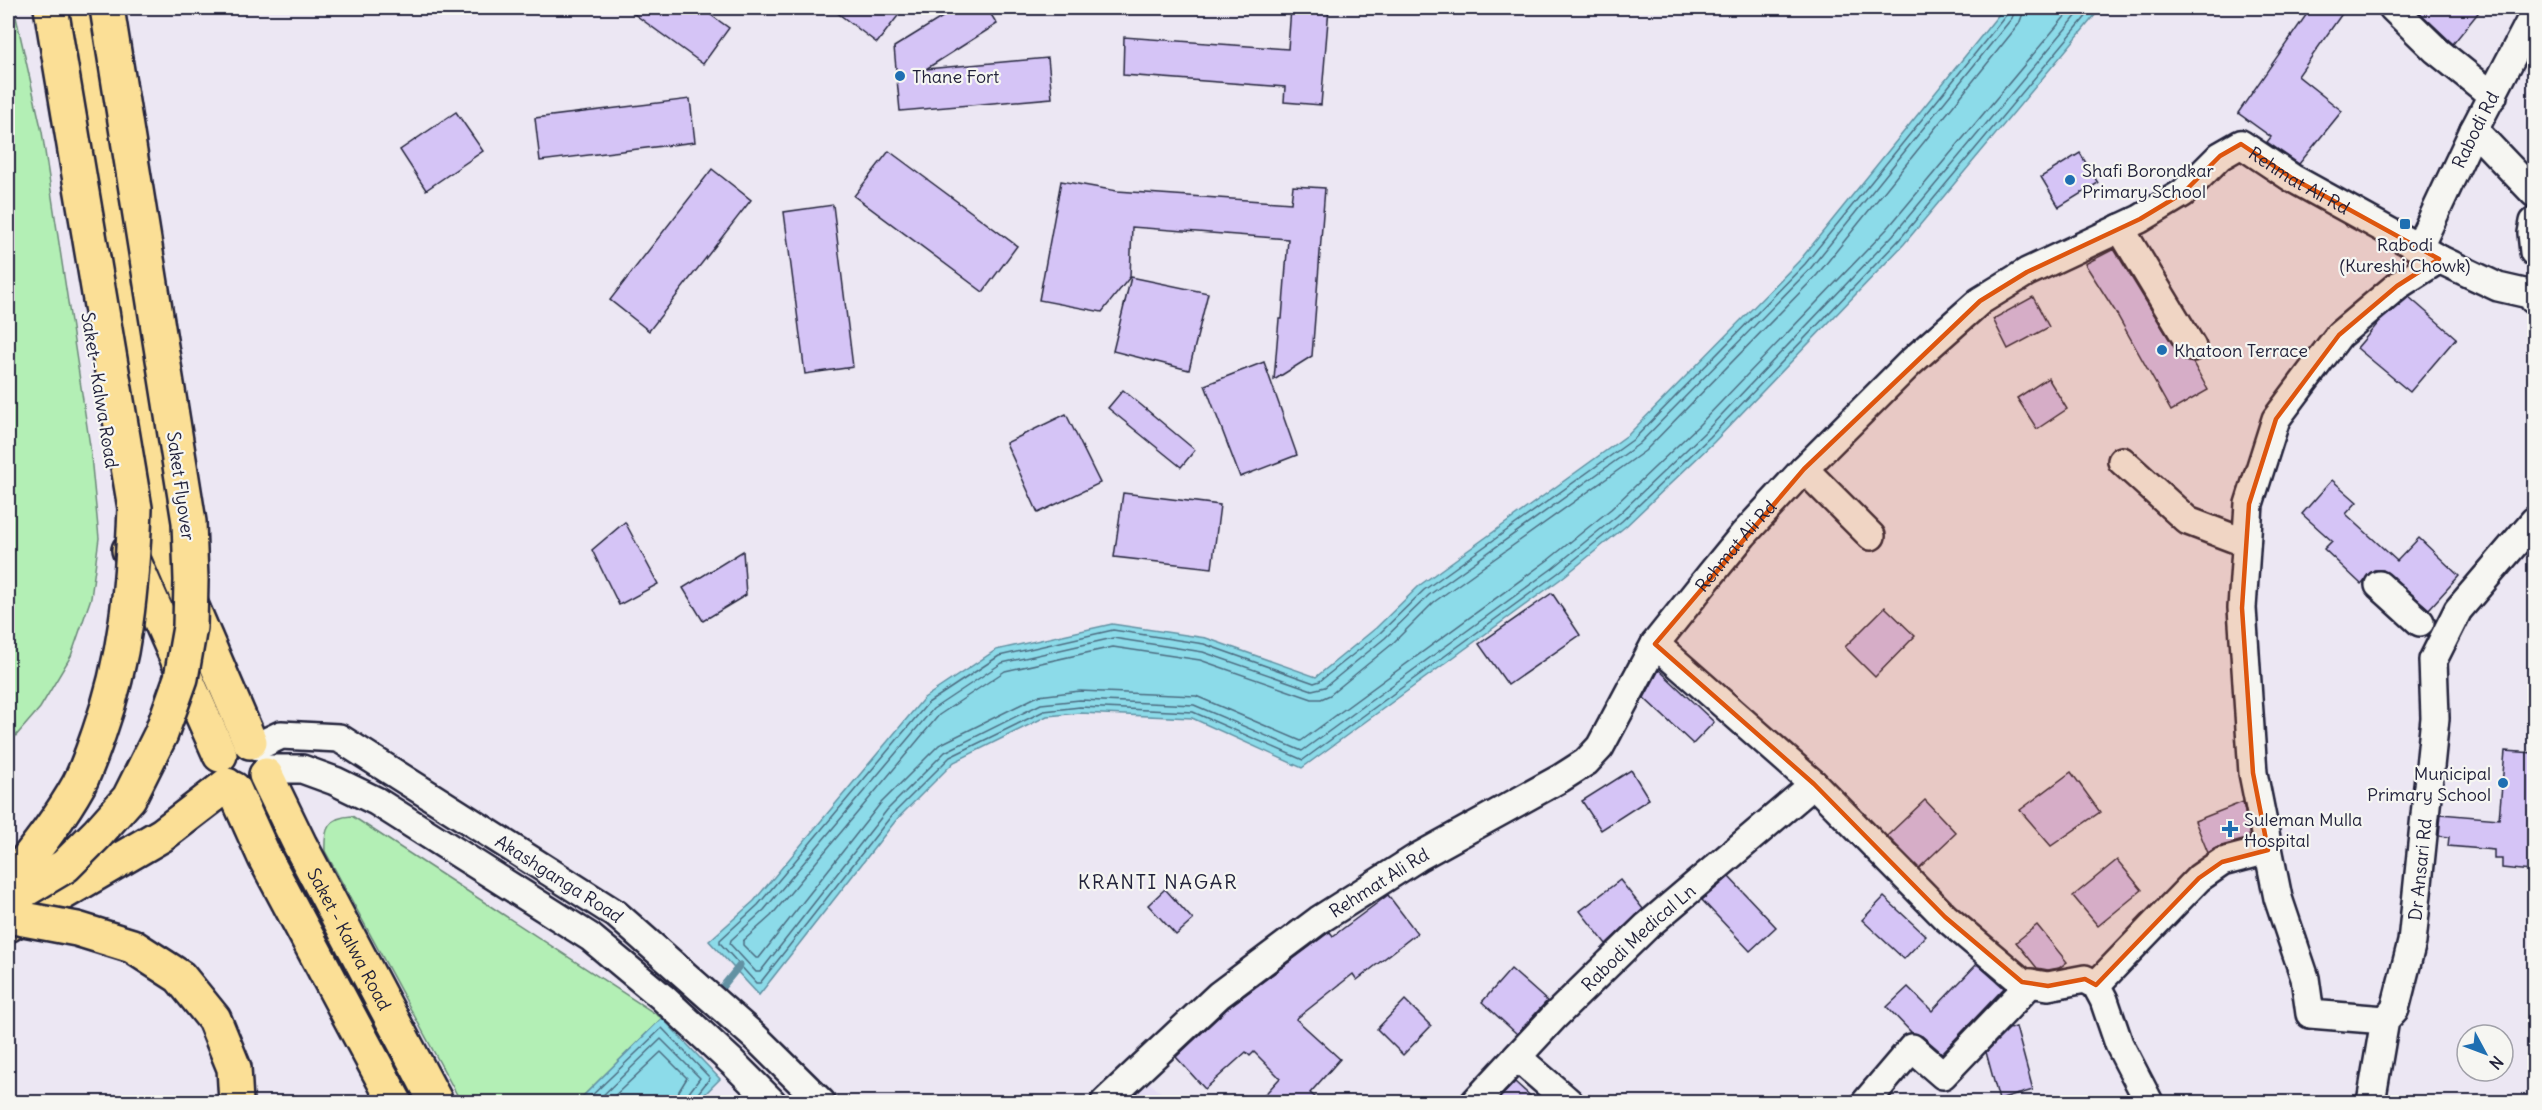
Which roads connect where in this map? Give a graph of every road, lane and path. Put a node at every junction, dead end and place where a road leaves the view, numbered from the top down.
1 (35, 8) edge
2 (51, 8) edge
3 (72, 8) edge
4 (107, 8) edge
5 (2393, 8) edge
6 (2535, 14) edge
7 (2493, 96) junction
8 (2474, 130) junction
9 (2535, 193) edge
10 (2535, 222) edge
11 (2120, 228) junction
12 (2535, 252) edge
13 (2429, 253) junction
14 (2534, 295) edge
15 (2192, 347) dead end
16 (2122, 460) dead end
17 (1804, 469) junction
18 (2535, 521) edge
19 (1870, 536) dead end
20 (2247, 543) junction
21 (2379, 585) dead end
22 (2420, 622) dead end
23 (1655, 644) junction
24 (260, 758) junction
25 (227, 777) junction
26 (1814, 784) junction
27 (2268, 850) junction
28 (8, 884) edge
29 (8, 900) edge
30 (8, 916) edge
31 (8, 924) edge
32 (2031, 983) junction
33 (2096, 985) junction
34 (2385, 1020) junction
35 (1517, 1057) junction
36 (236, 1102) edge
37 (395, 1102) edge
38 (436, 1102) edge
39 (771, 1102) edge
40 (821, 1102) edge
41 (1105, 1102) edge
42 (1475, 1102) edge
43 (1569, 1102) edge
44 (1866, 1102) edge
45 (2149, 1102) edge
46 (2371, 1102) edge

1 - 25 main road, Saket - Kalwa Road
2 - 28 main road, bridge
3 - 24 main road, Saket - Kalwa Road
4 - 29 main road, Saket Flyover, bridge
5 - 7 street
6 - 7 street, Rabodi Rd
7 - 8 street, Rabodi Rd
8 - 9 street
8 - 13 street, Rabodi Rd
10 - 12 street
11 - 13 street, Rehmat Ali Rd
11 - 15 street
11 - 17 street, Rehmat Ali Rd
13 - 14 street
13 - 20 street
16 - 20 street
17 - 19 street
17 - 23 street, Rehmat Ali Rd
18 - 34 street, Dr Ansari Rd
20 - 27 street
21 - 22 street
23 - 26 street
23 - 41 street, Rehmat Ali Rd
24 - 25 main road
24 - 25 main road
24 - 38 main road, Saket - Kalwa Road
24 - 39 street, Akashganga Road
24 - 40 street, Akashganga Road
25 - 31 main road
25 - 37 main road, Saket - Kalwa Road
26 - 32 street
26 - 35 street, Rabodi Medical Ln
27 - 33 street
27 - 34 street
30 - 36 main road, bridge
32 - 33 street
32 - 44 street
33 - 45 street
34 - 46 street, Dr Ansari Rd
35 - 42 street, Rabodi Medical Ln
35 - 43 street

